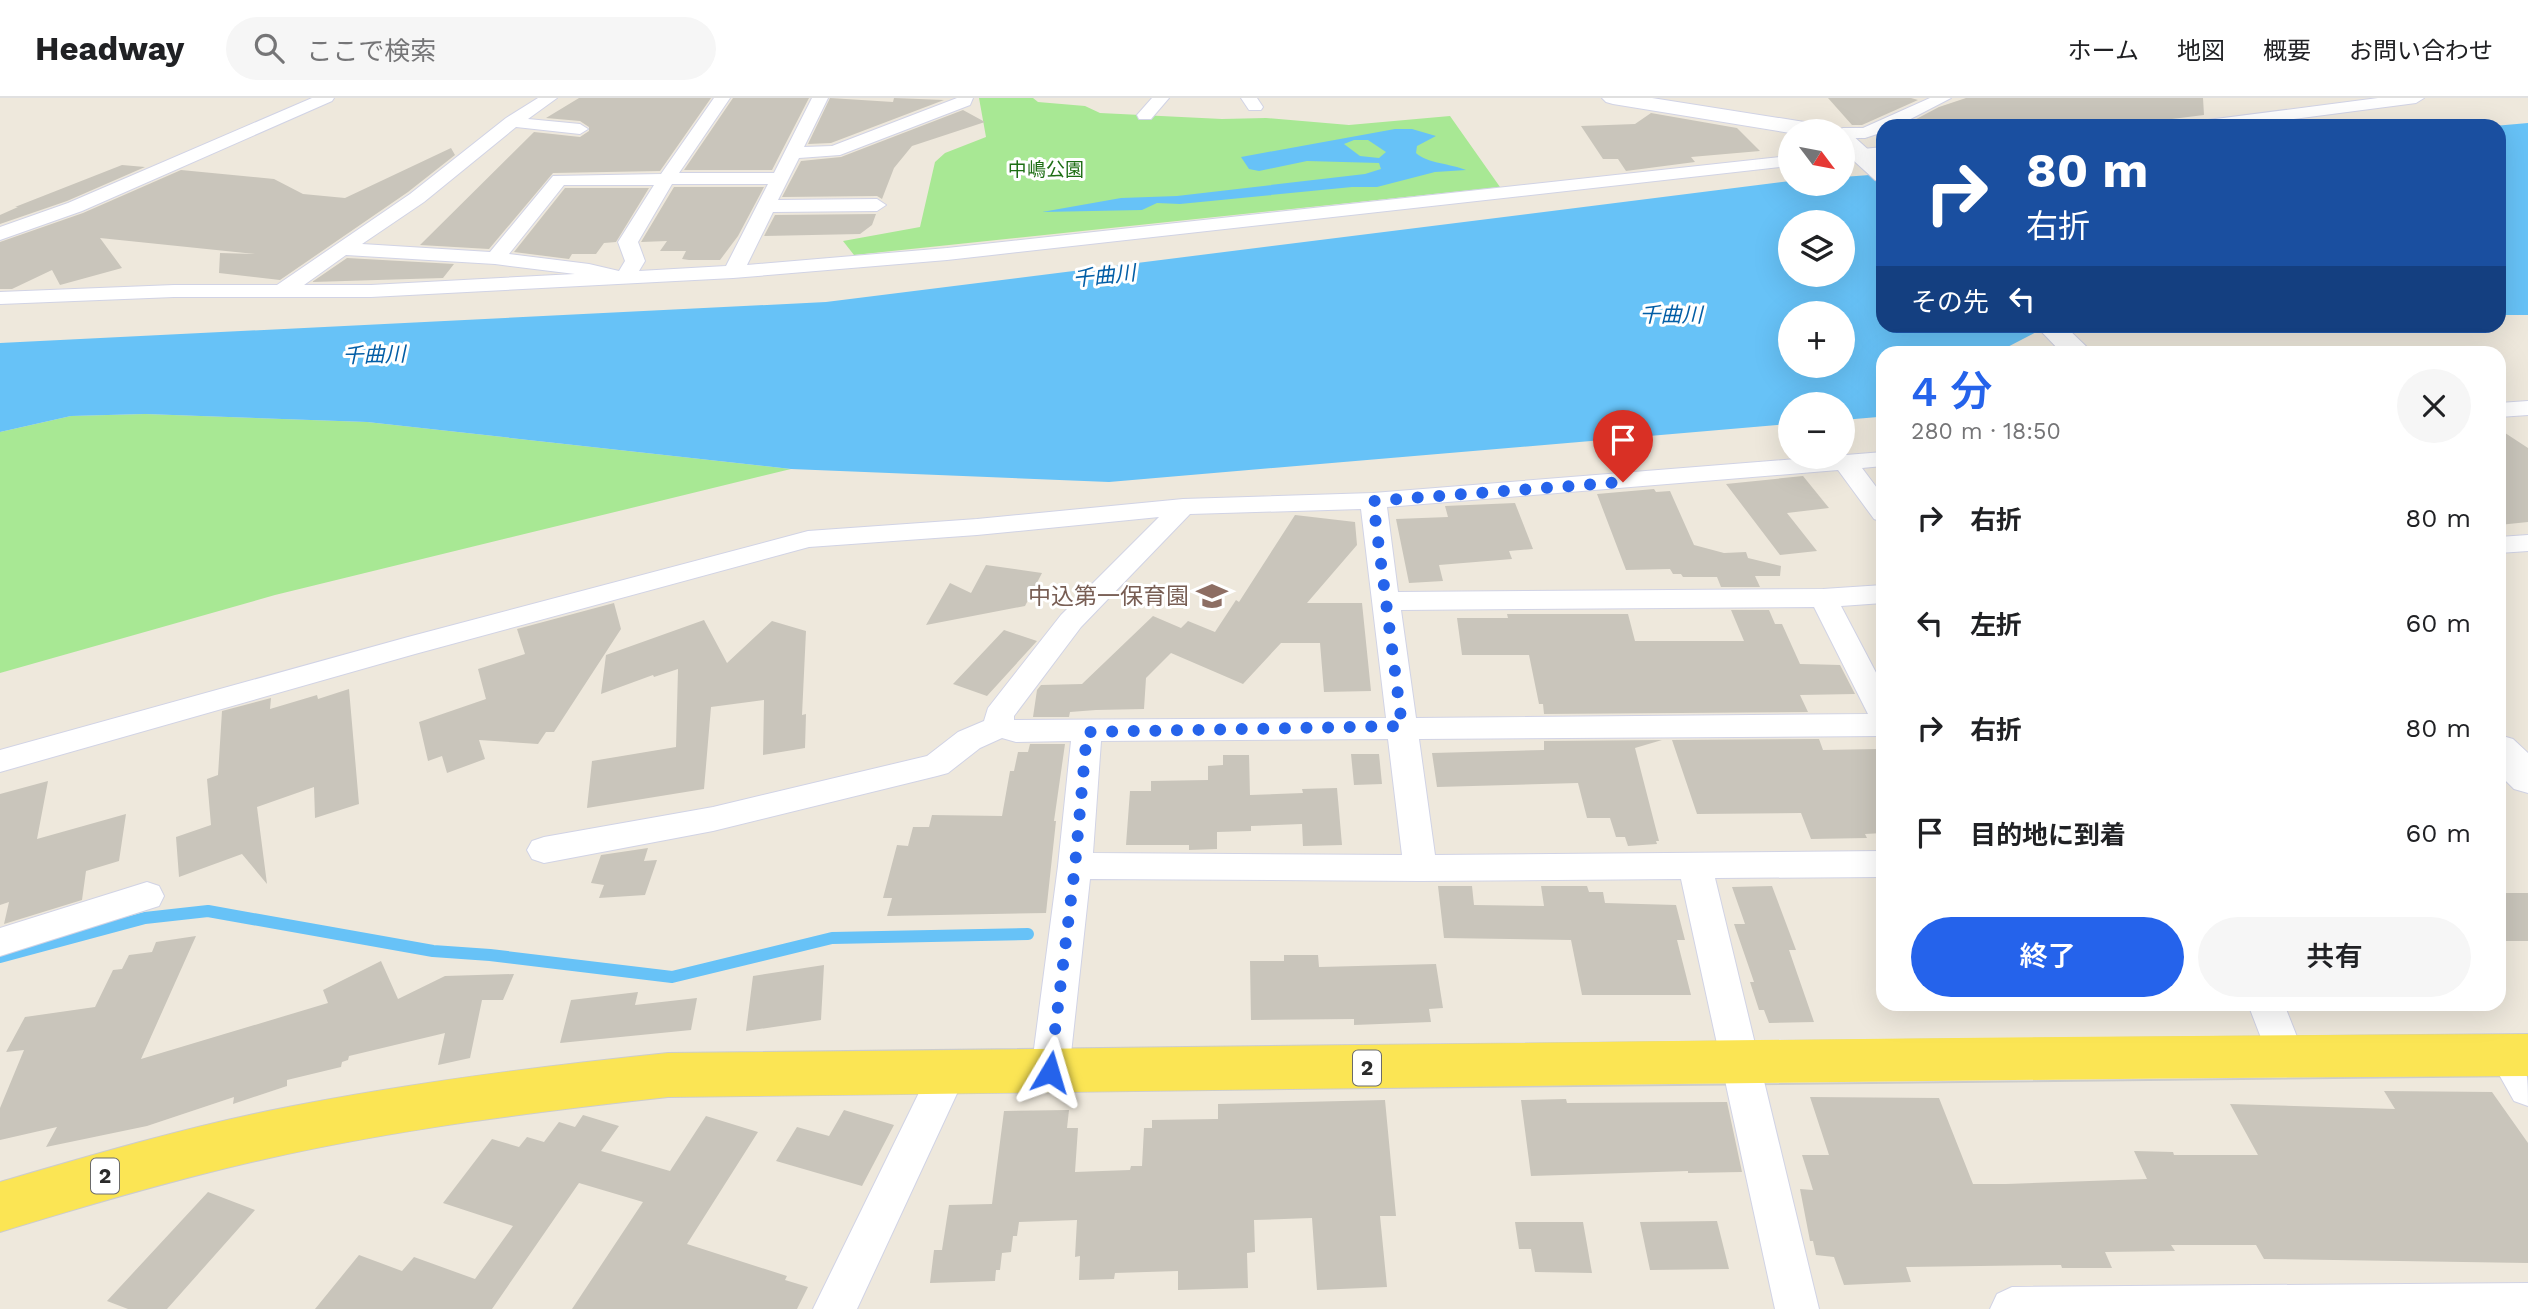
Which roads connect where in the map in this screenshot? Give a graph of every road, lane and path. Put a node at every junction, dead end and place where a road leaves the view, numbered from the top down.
1 (326, 98) edge
2 (549, 98) edge
3 (722, 98) edge
4 (820, 98) edge
5 (965, 98) edge
6 (1161, 98) edge
7 (1613, 98) edge
8 (1943, 98) edge
9 (2416, 98) edge
10 (1145, 115) dead end
11 (1791, 119) edge
12 (1898, 119) edge
13 (2254, 119) edge
14 (512, 122) junction
15 (580, 129) dead end
16 (1876, 129) edge
17 (1855, 133) edge
18 (1855, 150) edge
19 (1876, 152) edge
20 (793, 153) junction
21 (1855, 155) edge
22 (1778, 162) edge
23 (1876, 170) edge
24 (779, 178) junction
25 (666, 179) junction
26 (877, 205) dead end
27 (765, 206) junction
28 (0, 234) edge
29 (342, 249) junction
30 (495, 258) junction
31 (733, 272) junction
32 (624, 279) junction
33 (282, 291) junction
34 (0, 298) edge
35 (2057, 333) edge
36 (2071, 346) edge
37 (2528, 408) edge
38 (2506, 410) edge
39 (1876, 460) edge
40 (1855, 461) edge
41 (1780, 469) edge
42 (1850, 469) edge
43 (1373, 501) junction
44 (1876, 504) edge
45 (1183, 507) junction
46 (2528, 543) edge
47 (2506, 545) edge
48 (1876, 594) edge
49 (1822, 598) junction
50 (1386, 601) junction
51 (1876, 702) edge
52 (1876, 725) edge
53 (1000, 726) junction
54 (1402, 726) junction
55 (1087, 732) junction
56 (2506, 756) edge
57 (0, 761) edge
58 (2528, 778) edge
59 (544, 850) dead end
60 (1876, 864) edge
61 (1075, 866) junction
62 (1695, 866) junction
63 (1420, 868) junction
64 (147, 896) dead end
65 (0, 942) edge
66 (2269, 1011) edge
67 (2286, 1057) junction
68 (1741, 1064) junction
69 (2521, 1066) edge
70 (948, 1072) junction
71 (1050, 1072) junction
72 (0, 1207) edge
73 (2528, 1305) edge
74 (2402, 1307) edge
75 (2094, 1308) edge
76 (835, 1309) edge
77 (1797, 1309) edge
78 (2012, 1309) edge

1 - 28 street
2 - 14 street
3 - 25 street
4 - 20 street
5 - 20 street
6 - 10 street
7 - 11 street
8 - 12 street
9 - 13 street
14 - 15 street
14 - 29 street
16 - 17 street
18 - 19 street
20 - 24 street
21 - 23 street
22 - 31 street
24 - 25 street
24 - 27 street
25 - 30 street
25 - 32 street
26 - 27 street
27 - 31 street
29 - 30 street
29 - 33 street
30 - 32 street
31 - 32 street
32 - 33 street
33 - 34 street
35 - 36 street
37 - 38 street
39 - 40 street
41 - 43 street
42 - 44 street
43 - 45 street
43 - 50 street
45 - 53 street
45 - 57 street
46 - 47 street
48 - 49 street
49 - 50 street
49 - 51 street
50 - 54 street
52 - 54 street
53 - 55 street
53 - 59 street
54 - 55 street
54 - 63 street
55 - 61 street
56 - 58 street
60 - 62 street
61 - 63 street
61 - 71 street
62 - 63 street
62 - 68 street
64 - 65 street
66 - 67 street
67 - 68 main road, 2
67 - 69 main road, 2
68 - 71 main road, 2
68 - 77 street
70 - 71 main road, 2
70 - 72 main road, 2
70 - 76 street
73 - 74 street
74 - 75 street
75 - 78 street

